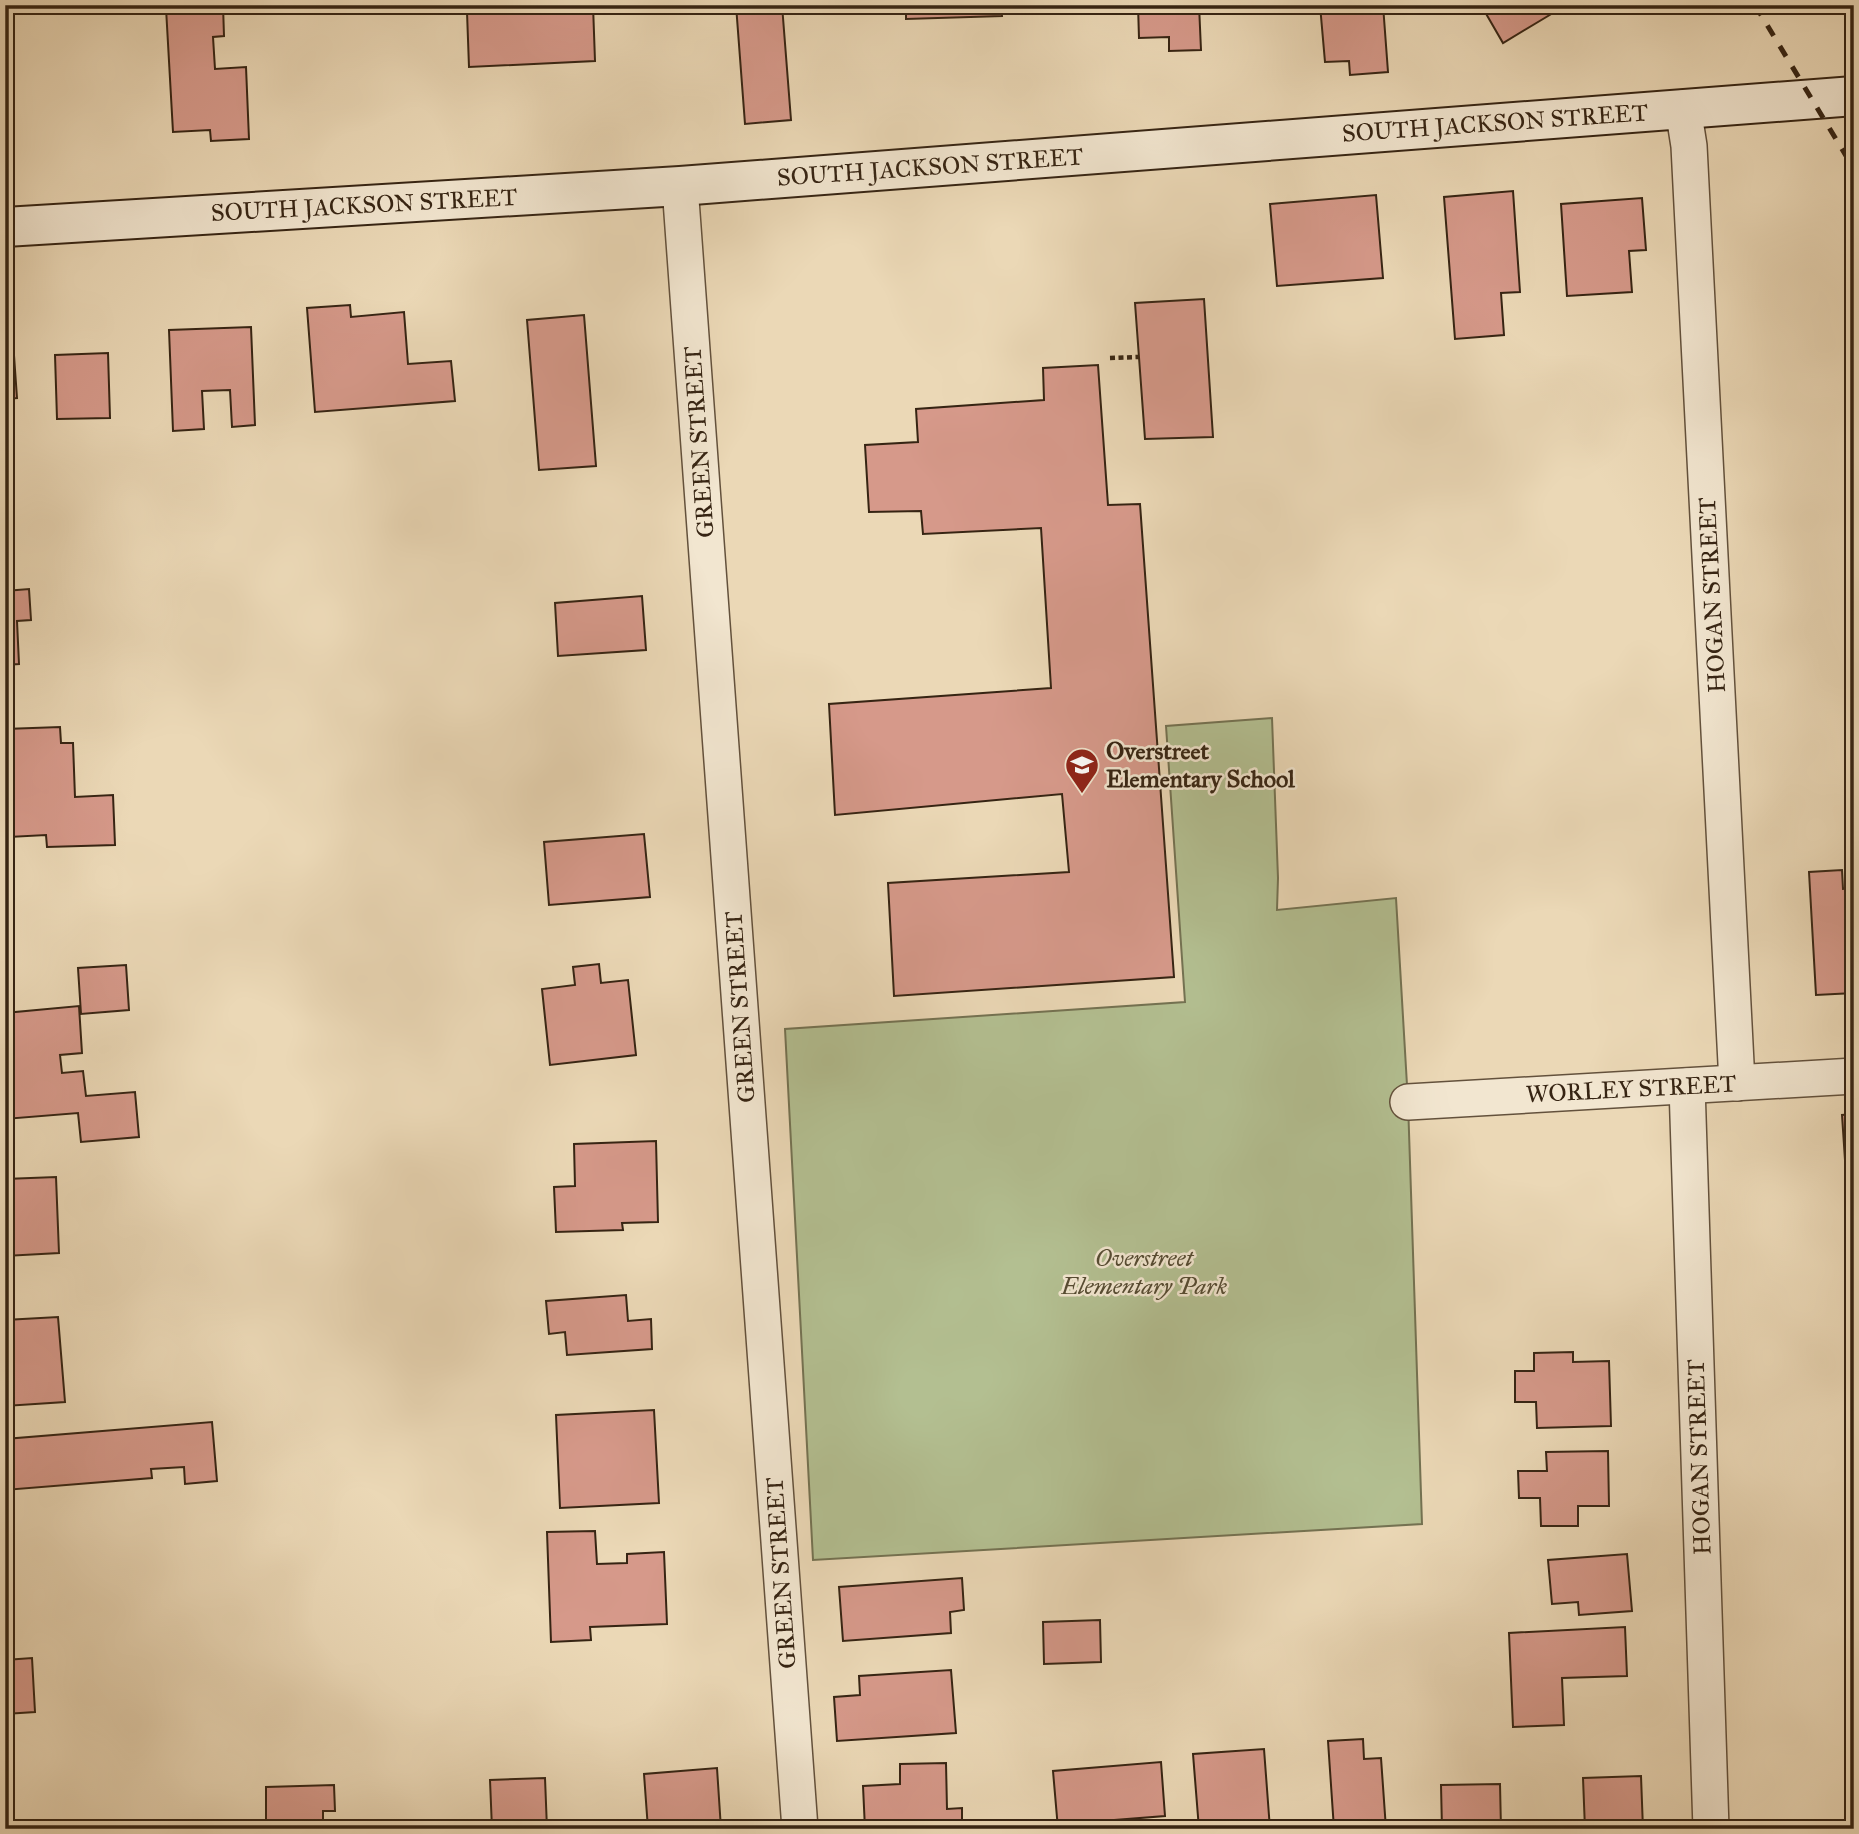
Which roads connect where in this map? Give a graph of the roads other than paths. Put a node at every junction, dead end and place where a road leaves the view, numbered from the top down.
1 (1854, 96) edge
2 (1683, 108) junction
3 (680, 186) junction
4 (5, 227) edge
5 (1854, 1076) edge
6 (1737, 1083) junction
7 (1687, 1086) junction
8 (1408, 1102) dead end
9 (800, 1829) edge
10 (1711, 1829) edge

1 - 2 main road, SOUTH JACKSON STREET
2 - 3 main road, SOUTH JACKSON STREET
2 - 6 street, HOGAN STREET
3 - 4 main road, SOUTH JACKSON STREET
3 - 9 street, GREEN STREET
5 - 6 street, WORLEY STREET
6 - 7 street, WORLEY STREET
7 - 8 street, WORLEY STREET
7 - 10 street, HOGAN STREET

